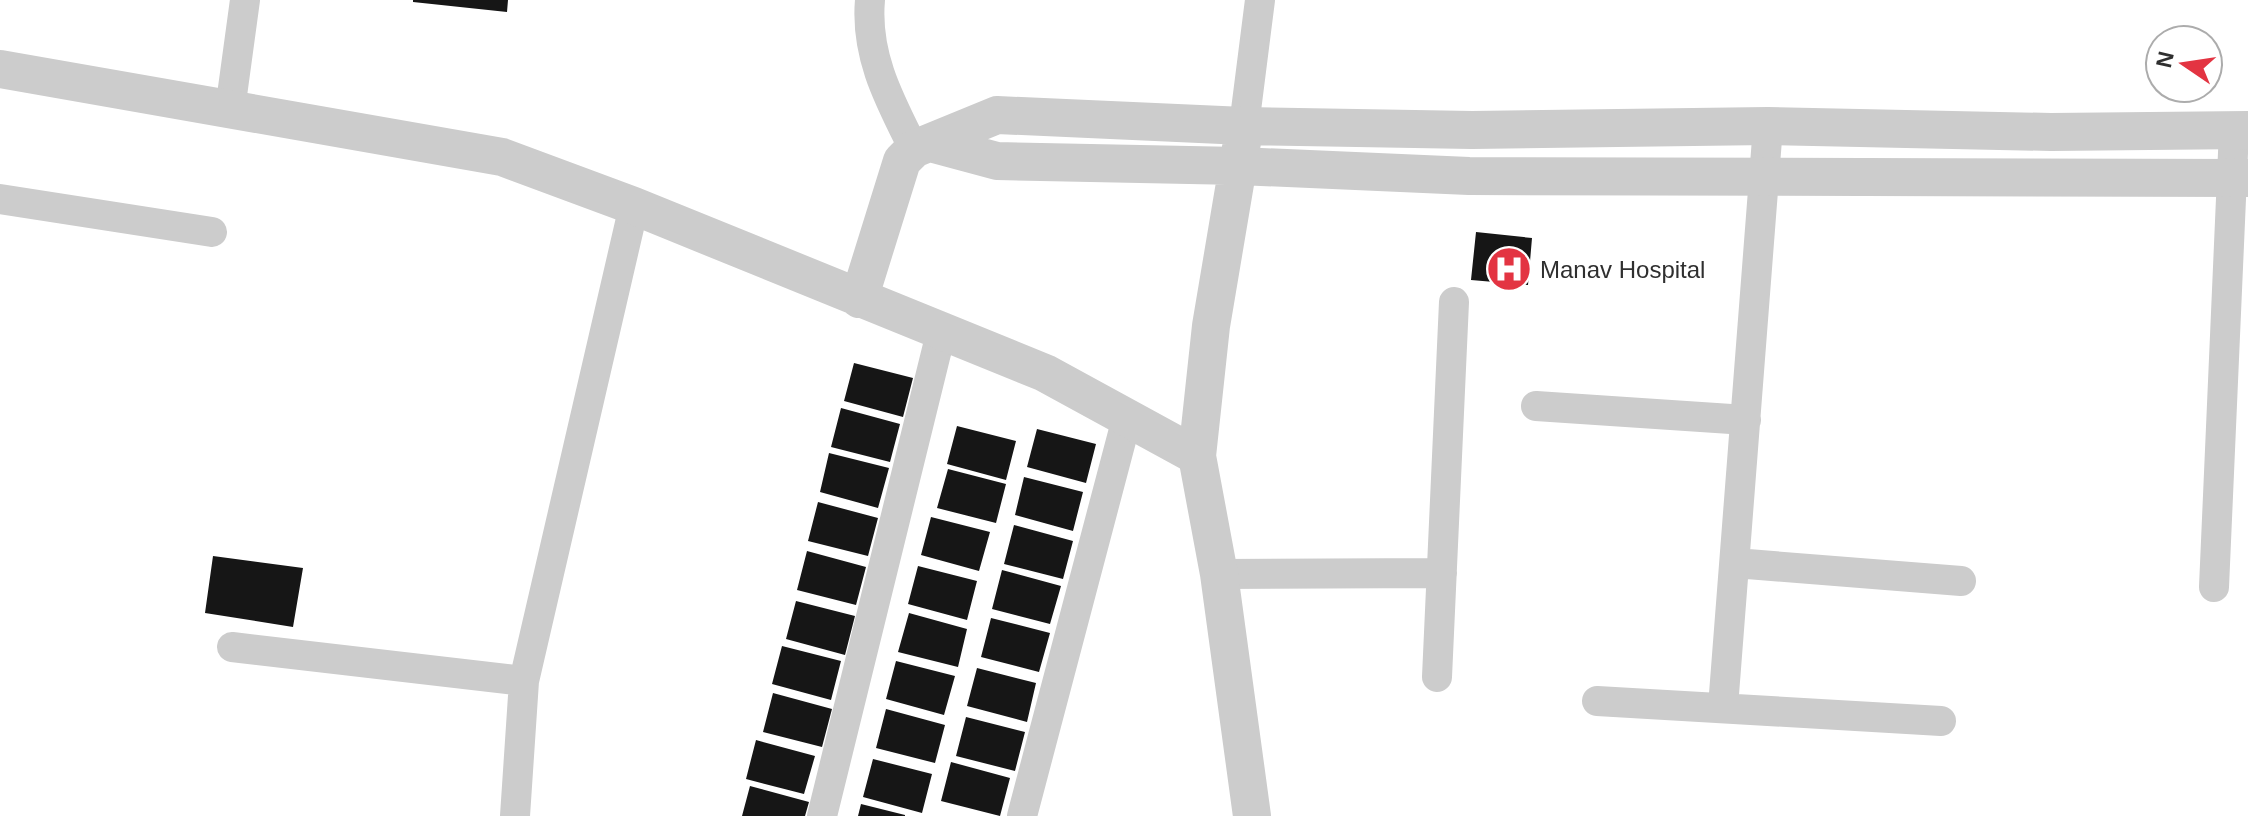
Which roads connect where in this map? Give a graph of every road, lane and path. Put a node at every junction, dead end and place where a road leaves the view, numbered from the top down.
1 (245, 0) edge
2 (870, 0) edge
3 (1260, 0) edge
4 (0, 69) edge
5 (230, 110) junction
6 (1244, 126) junction
7 (1768, 126) junction
8 (2241, 130) edge
9 (922, 146) junction
10 (1239, 166) junction
11 (2240, 178) edge
12 (1764, 179) junction
13 (0, 199) edge
14 (634, 206) junction
15 (212, 232) dead end
16 (859, 299) junction
17 (1454, 302) dead end
18 (941, 333) junction
19 (1536, 406) dead end
20 (1127, 418) junction
21 (1746, 420) junction
22 (1197, 456) junction
23 (1735, 563) junction
24 (1442, 573) junction
25 (1219, 574) junction
26 (1961, 581) dead end
27 (2214, 587) dead end
28 (232, 647) dead end
29 (1437, 677) dead end
30 (524, 681) junction
31 (1597, 701) dead end
32 (1723, 707) junction
33 (1941, 721) dead end
34 (515, 816) edge
35 (822, 816) edge
36 (1022, 816) edge
37 (1252, 816) edge

1 - 5 street
2 - 9 street
3 - 6 street
4 - 5 street
5 - 14 street
6 - 7 street
6 - 9 street
6 - 10 street
7 - 8 street
7 - 12 street
8 - 11 street
9 - 10 street
9 - 16 street
10 - 12 street
10 - 22 street
11 - 12 street
11 - 27 street
12 - 21 street
13 - 15 street
14 - 16 street
14 - 30 street
16 - 18 street
17 - 24 street
18 - 20 street
18 - 35 street
19 - 21 street
20 - 22 street
20 - 36 street
21 - 23 street
22 - 25 street
23 - 26 street
23 - 32 street
24 - 25 street
24 - 29 street
25 - 37 street
28 - 30 street
30 - 34 street
31 - 32 street
32 - 33 street

